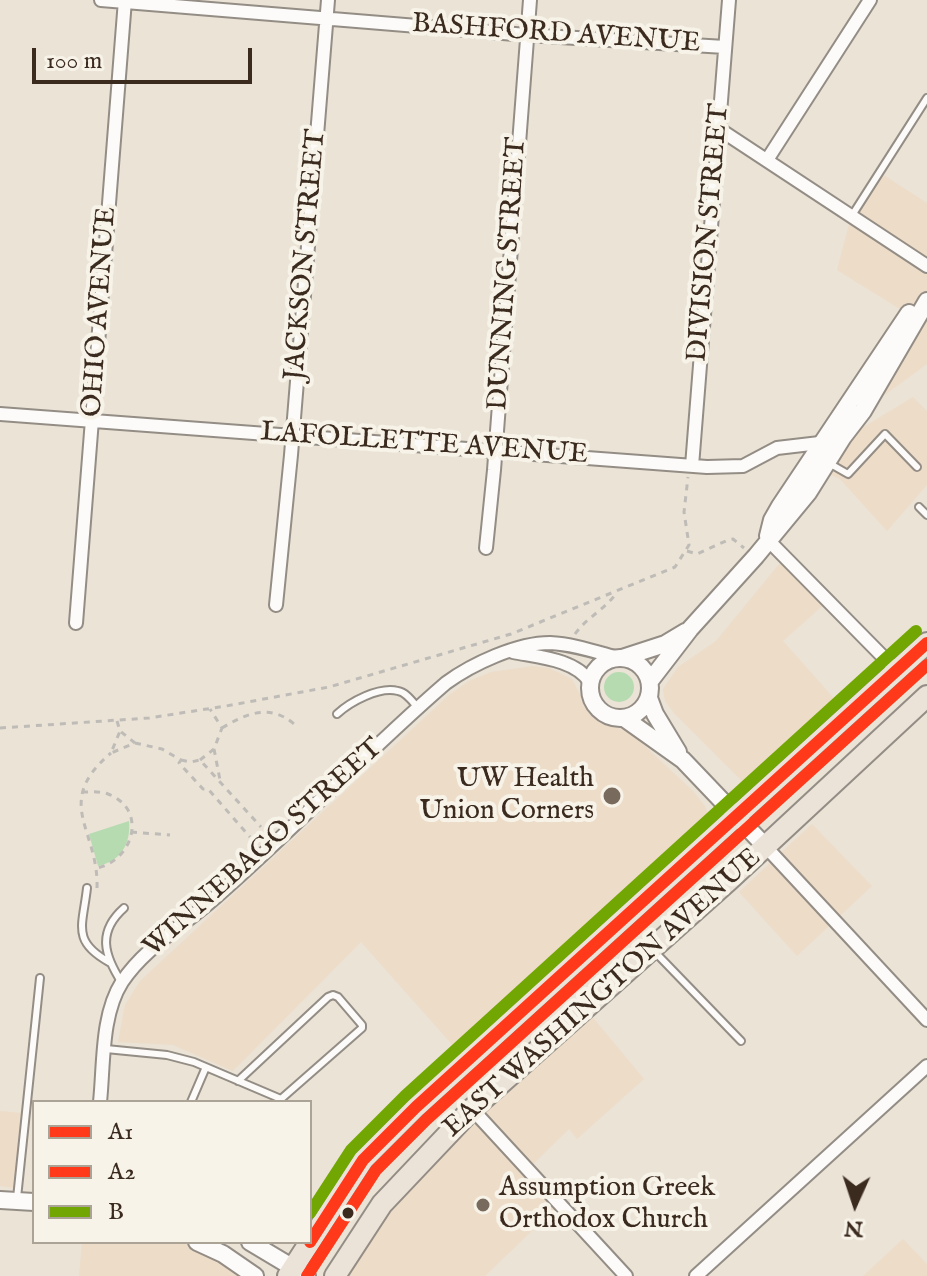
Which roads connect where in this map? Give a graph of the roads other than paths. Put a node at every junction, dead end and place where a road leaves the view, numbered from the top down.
1 (101, 0) edge
2 (328, 0) edge
3 (530, 0) edge
4 (729, 0) edge
5 (870, 0) edge
6 (125, 1) edge
7 (327, 18) junction
8 (527, 35) junction
9 (725, 47) junction
10 (927, 98) edge
11 (719, 129) junction
12 (767, 160) junction
13 (851, 217) junction
14 (927, 266) edge
15 (927, 290) edge
16 (927, 301) edge
17 (0, 414) edge
18 (92, 421) junction
19 (292, 435) junction
20 (843, 437) junction
21 (819, 444) junction
22 (496, 450) junction
23 (827, 462) junction
24 (692, 466) junction
25 (917, 467) dead end
26 (919, 507) dead end
27 (927, 515) edge
28 (768, 540) junction
29 (486, 548) dead end
30 (276, 605) dead end
31 (76, 623) dead end
32 (690, 629) junction
33 (927, 643) edge
34 (510, 652) junction
35 (620, 658) junction
36 (896, 670) junction
37 (650, 681) junction
38 (590, 682) junction
39 (927, 696) edge
40 (649, 698) junction
41 (418, 708) junction
42 (337, 714) dead end
43 (624, 718) junction
44 (683, 760) junction
45 (736, 815) junction
46 (766, 847) junction
47 (87, 888) dead end
48 (124, 908) dead end
49 (652, 948) junction
50 (109, 962) junction
51 (40, 978) dead end
52 (122, 983) junction
53 (927, 1020) edge
54 (741, 1041) dead end
55 (106, 1049) junction
56 (927, 1066) edge
57 (206, 1067) junction
58 (238, 1081) junction
59 (100, 1100) edge
60 (192, 1100) edge
61 (278, 1100) edge
62 (281, 1100) edge
63 (472, 1109) junction
64 (17, 1201) edge
65 (201, 1244) edge
66 (253, 1244) edge
67 (296, 1273) edge
68 (255, 1276) edge
69 (335, 1276) edge
70 (626, 1276) edge
71 (696, 1276) edge

1 - 6 street, BASHFORD AVENUE
2 - 7 street, JACKSON STREET
3 - 8 street, DUNNING STREET
4 - 9 street, DIVISION STREET
5 - 12 street
6 - 7 street, BASHFORD AVENUE
6 - 18 street, OHIO AVENUE
7 - 8 street, BASHFORD AVENUE
7 - 19 street, JACKSON STREET
8 - 9 street, BASHFORD AVENUE
8 - 22 street, DUNNING STREET
9 - 11 street, DIVISION STREET
10 - 13 lane
11 - 12 street
11 - 24 street, DIVISION STREET
12 - 13 street
13 - 14 street
15 - 21 street
16 - 20 street
17 - 18 street, LAFOLLETTE AVENUE
18 - 19 street, LAFOLLETTE AVENUE
18 - 31 street, OHIO AVENUE
19 - 22 street, LAFOLLETTE AVENUE
19 - 30 street, JACKSON STREET
20 - 21 street, LAFOLLETTE AVENUE
20 - 23 street
21 - 24 street, LAFOLLETTE AVENUE
21 - 28 street
22 - 24 street, LAFOLLETTE AVENUE
22 - 29 street, DUNNING STREET
23 - 25 lane
23 - 28 street
26 - 27 lane
28 - 32 street
28 - 36 street
32 - 35 street
32 - 37 street
33 - 36 main road, EAST WASHINGTON AVENUE
34 - 35 street, WINNEBAGO STREET
34 - 38 street
34 - 41 street, WINNEBAGO STREET
35 - 37 street
35 - 38 street
36 - 45 main road, EAST WASHINGTON AVENUE
37 - 40 street
38 - 43 street
39 - 46 main road, EAST WASHINGTON AVENUE
40 - 43 street
40 - 44 street
41 - 42 lane
41 - 52 street, WINNEBAGO STREET
43 - 44 street
44 - 45 street
45 - 46 street
45 - 67 main road, EAST WASHINGTON AVENUE
46 - 49 main road, EAST WASHINGTON AVENUE
46 - 53 street
47 - 50 lane
48 - 50 lane
49 - 54 lane
49 - 63 main road, EAST WASHINGTON AVENUE
50 - 52 lane
51 - 64 lane
52 - 55 street, WINNEBAGO STREET
55 - 57 lane
55 - 59 street, WINNEBAGO STREET
56 - 71 street
57 - 58 lane
57 - 60 lane
58 - 61 lane
58 - 62 lane
63 - 69 main road, EAST WASHINGTON AVENUE
63 - 70 street
65 - 68 street
66 - 67 street

